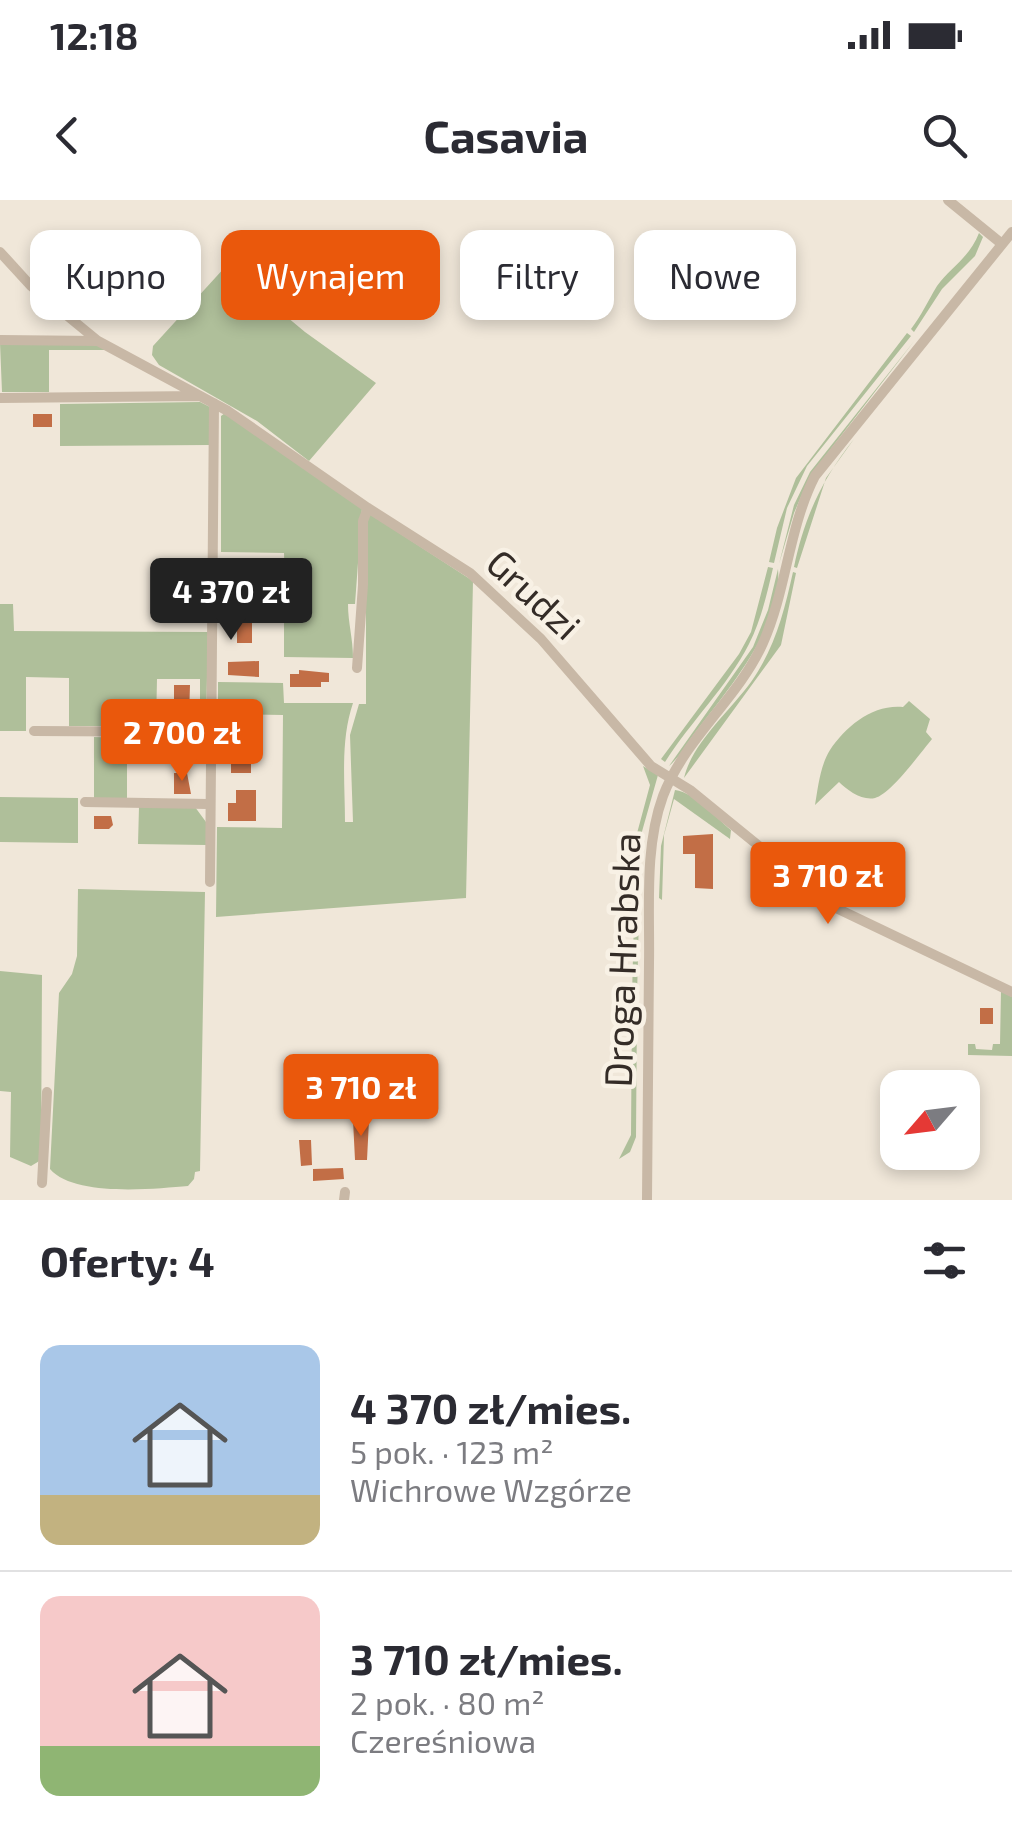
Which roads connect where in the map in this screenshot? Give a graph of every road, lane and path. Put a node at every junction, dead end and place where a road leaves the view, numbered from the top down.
1 (948, 200) edge
2 (1012, 232) edge
3 (1002, 244) junction
4 (0, 252) edge
5 (0, 340) edge
6 (98, 340) junction
7 (200, 395) junction
8 (0, 398) edge
9 (214, 404) junction
10 (368, 508) junction
11 (358, 668) dead end
12 (34, 732) dead end
13 (209, 732) junction
14 (671, 778) junction
15 (85, 802) dead end
16 (208, 804) junction
17 (210, 882) dead end
18 (1012, 992) edge
19 (47, 1092) dead end
20 (42, 1183) dead end
21 (647, 1200) edge

1 - 3 street
2 - 3 street, Droga Hrabska
3 - 14 street, Droga Hrabska
4 - 6 street, Grudzi
5 - 6 street
6 - 7 street, Grudzi
7 - 8 street
7 - 9 street, Grudzi
9 - 10 street, Grudzi
9 - 13 street
10 - 11 street
10 - 14 street, Grudzi
12 - 13 street
13 - 16 street
14 - 18 street, Grudzi
14 - 21 street, Droga Hrabska
15 - 16 street
16 - 17 street
19 - 20 street

